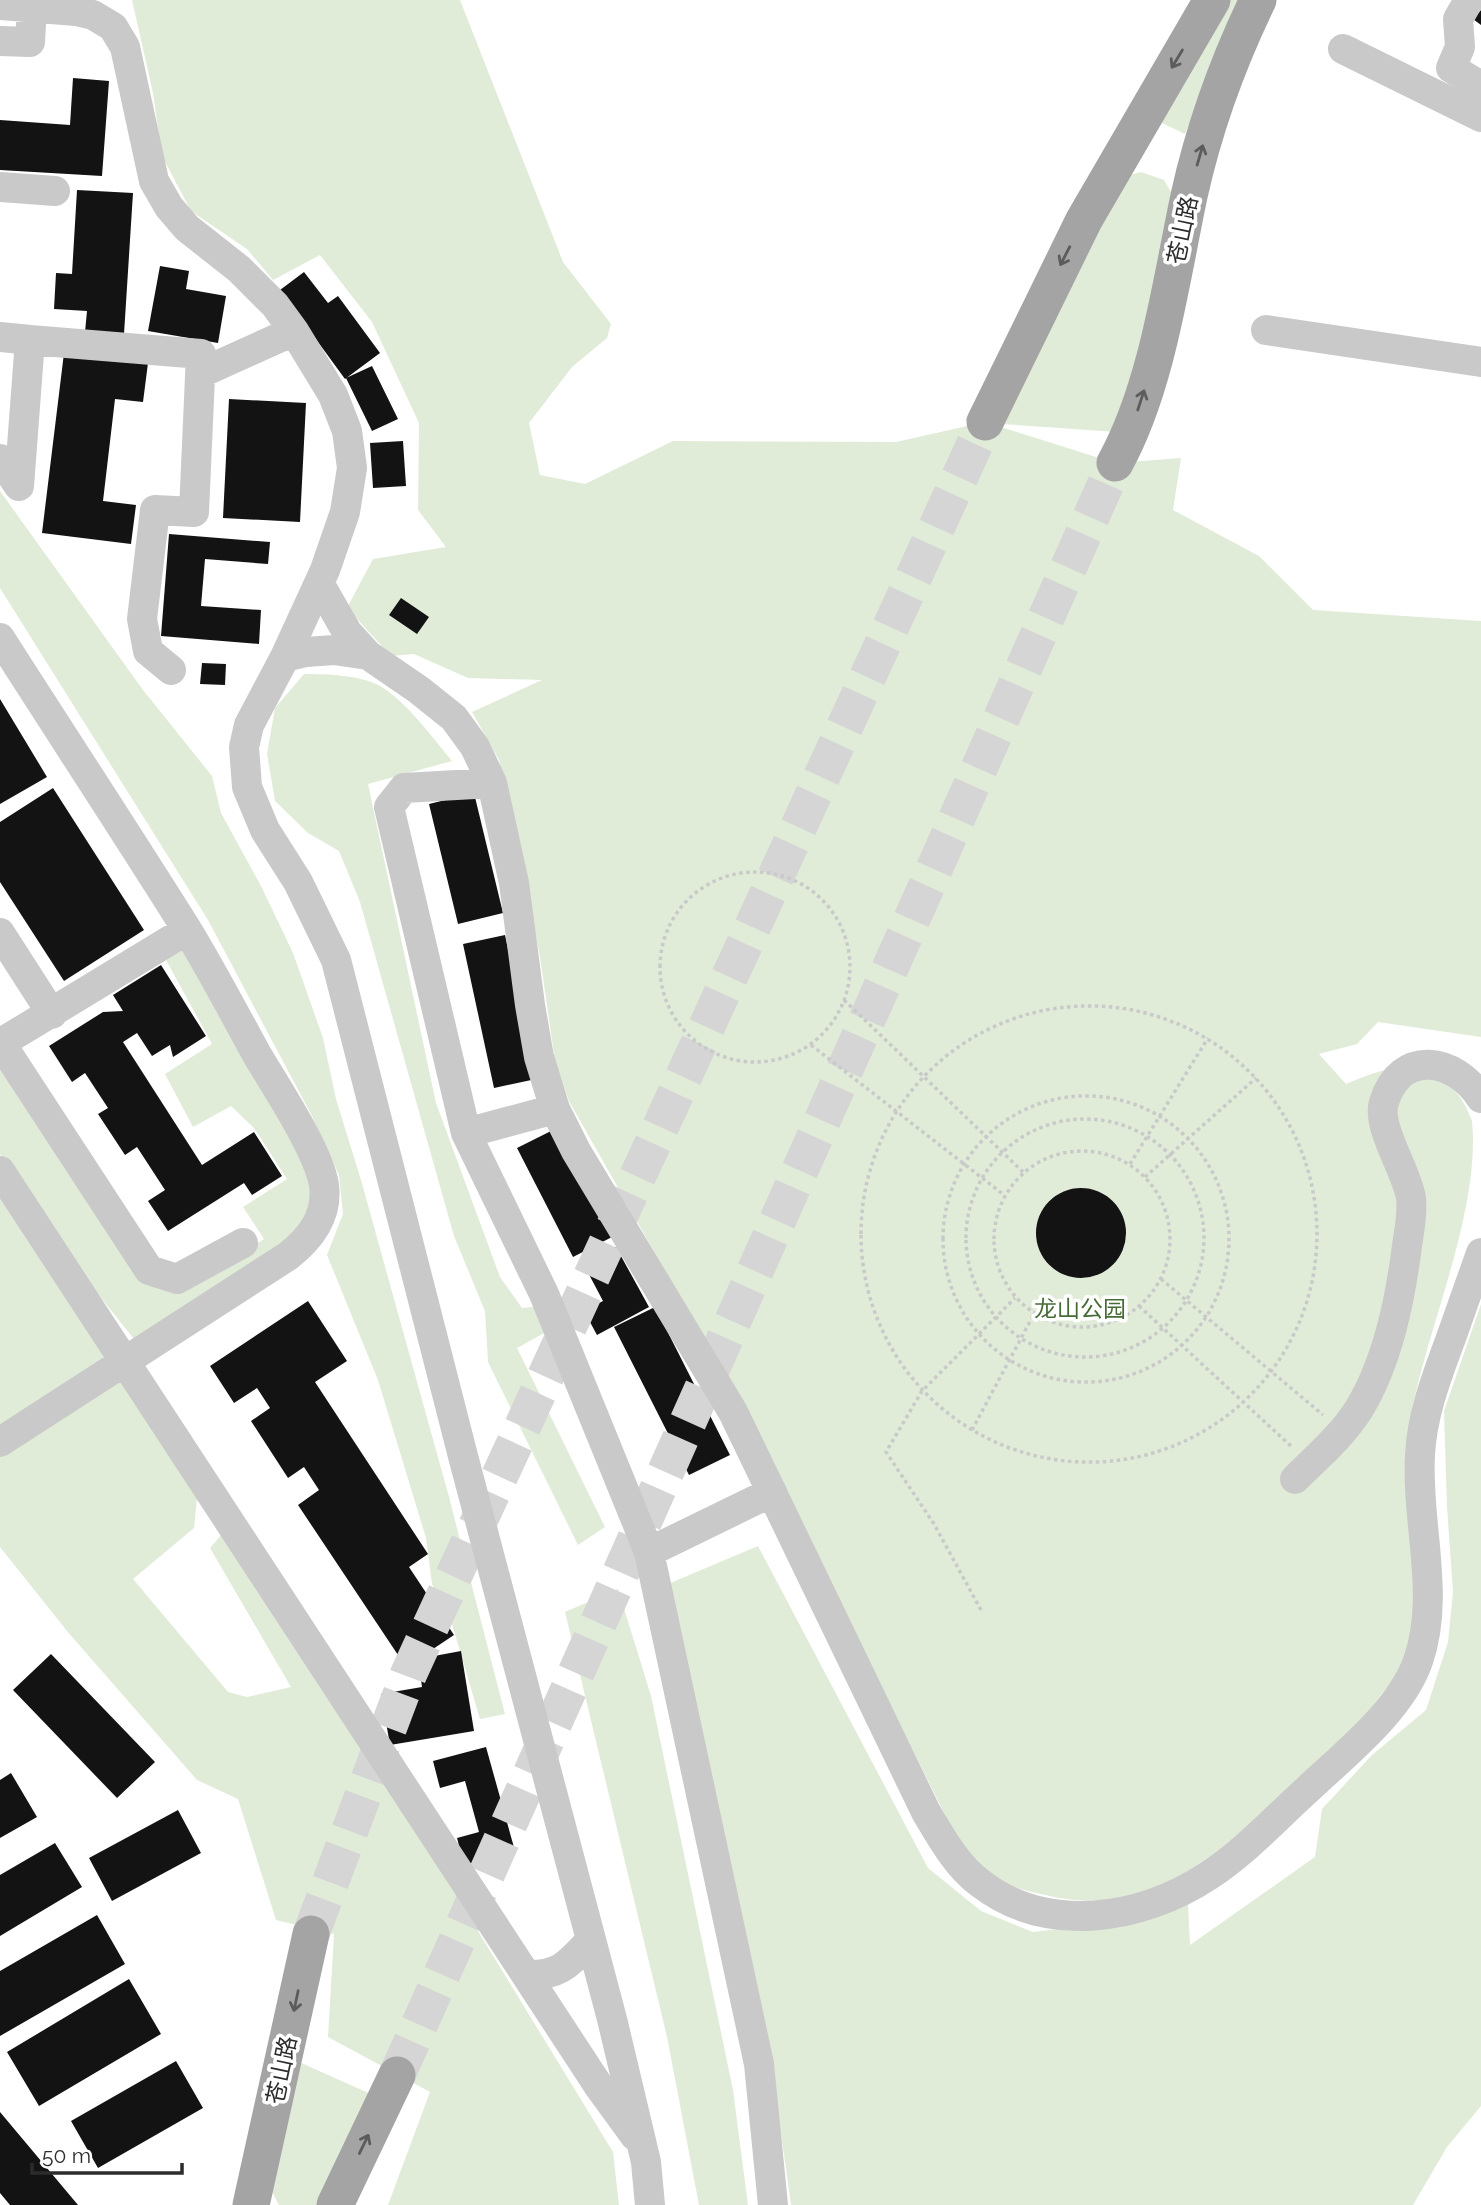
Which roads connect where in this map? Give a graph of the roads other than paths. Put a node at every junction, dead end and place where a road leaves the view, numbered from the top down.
1 (1212, 0) edge
2 (1258, 0) edge
3 (1469, 0) edge
4 (0, 5) edge
5 (32, 7) junction
6 (0, 41) edge
7 (1343, 49) dead end
8 (1481, 86) edge
9 (1481, 117) edge
10 (0, 187) edge
11 (55, 191) dead end
12 (1266, 330) dead end
13 (295, 331) junction
14 (0, 337) edge
15 (30, 340) junction
16 (1481, 362) edge
17 (201, 373) junction
18 (985, 422) tunnel mouth
19 (0, 459) edge
20 (1115, 463) tunnel mouth
21 (319, 583) junction
22 (0, 638) edge
23 (368, 655) junction
24 (285, 657) junction
25 (171, 670) dead end
26 (492, 783) junction
27 (187, 930) junction
28 (0, 933) edge
29 (52, 1014) junction
30 (1, 1043) edge
31 (1481, 1098) edge
32 (555, 1109) junction
33 (466, 1133) junction
34 (0, 1171) edge
35 (243, 1243) dead end
36 (1481, 1253) edge
37 (125, 1363) junction
38 (0, 1442) edge
39 (1302, 1472) road end
40 (772, 1492) junction
41 (649, 1552) junction
42 (311, 1934) tunnel mouth
43 (591, 1940) junction
44 (526, 1975) junction
45 (397, 2075) tunnel mouth
46 (642, 2145) junction
47 (251, 2205) edge
48 (335, 2205) edge
49 (650, 2205) edge
50 (773, 2205) edge

1 -> 18 main road
20 -> 2 main road, 苍山路
3 - 8 street
4 - 5 street
5 - 6 street
5 - 13 street
7 - 9 street
10 - 11 street
12 - 16 street
13 - 17 street
13 - 21 street
14 - 15 street
15 - 17 street
15 - 19 street
17 - 25 street
21 - 23 street
21 - 24 street
22 - 27 street
23 - 24 street
23 - 26 street
24 - 43 street
26 - 32 street
26 - 33 street
27 - 29 street
27 - 37 street
28 - 29 street
29 - 30 street
30 - 35 street
31 - 39 street
32 - 33 street
32 - 40 street
33 - 41 street
34 - 37 street
36 - 40 street
37 - 38 street
37 - 44 street
40 - 41 street
41 - 50 street
42 -> 47 main road, 苍山路
43 - 44 street
43 - 46 street
44 - 46 street
48 -> 45 main road
46 - 49 street

